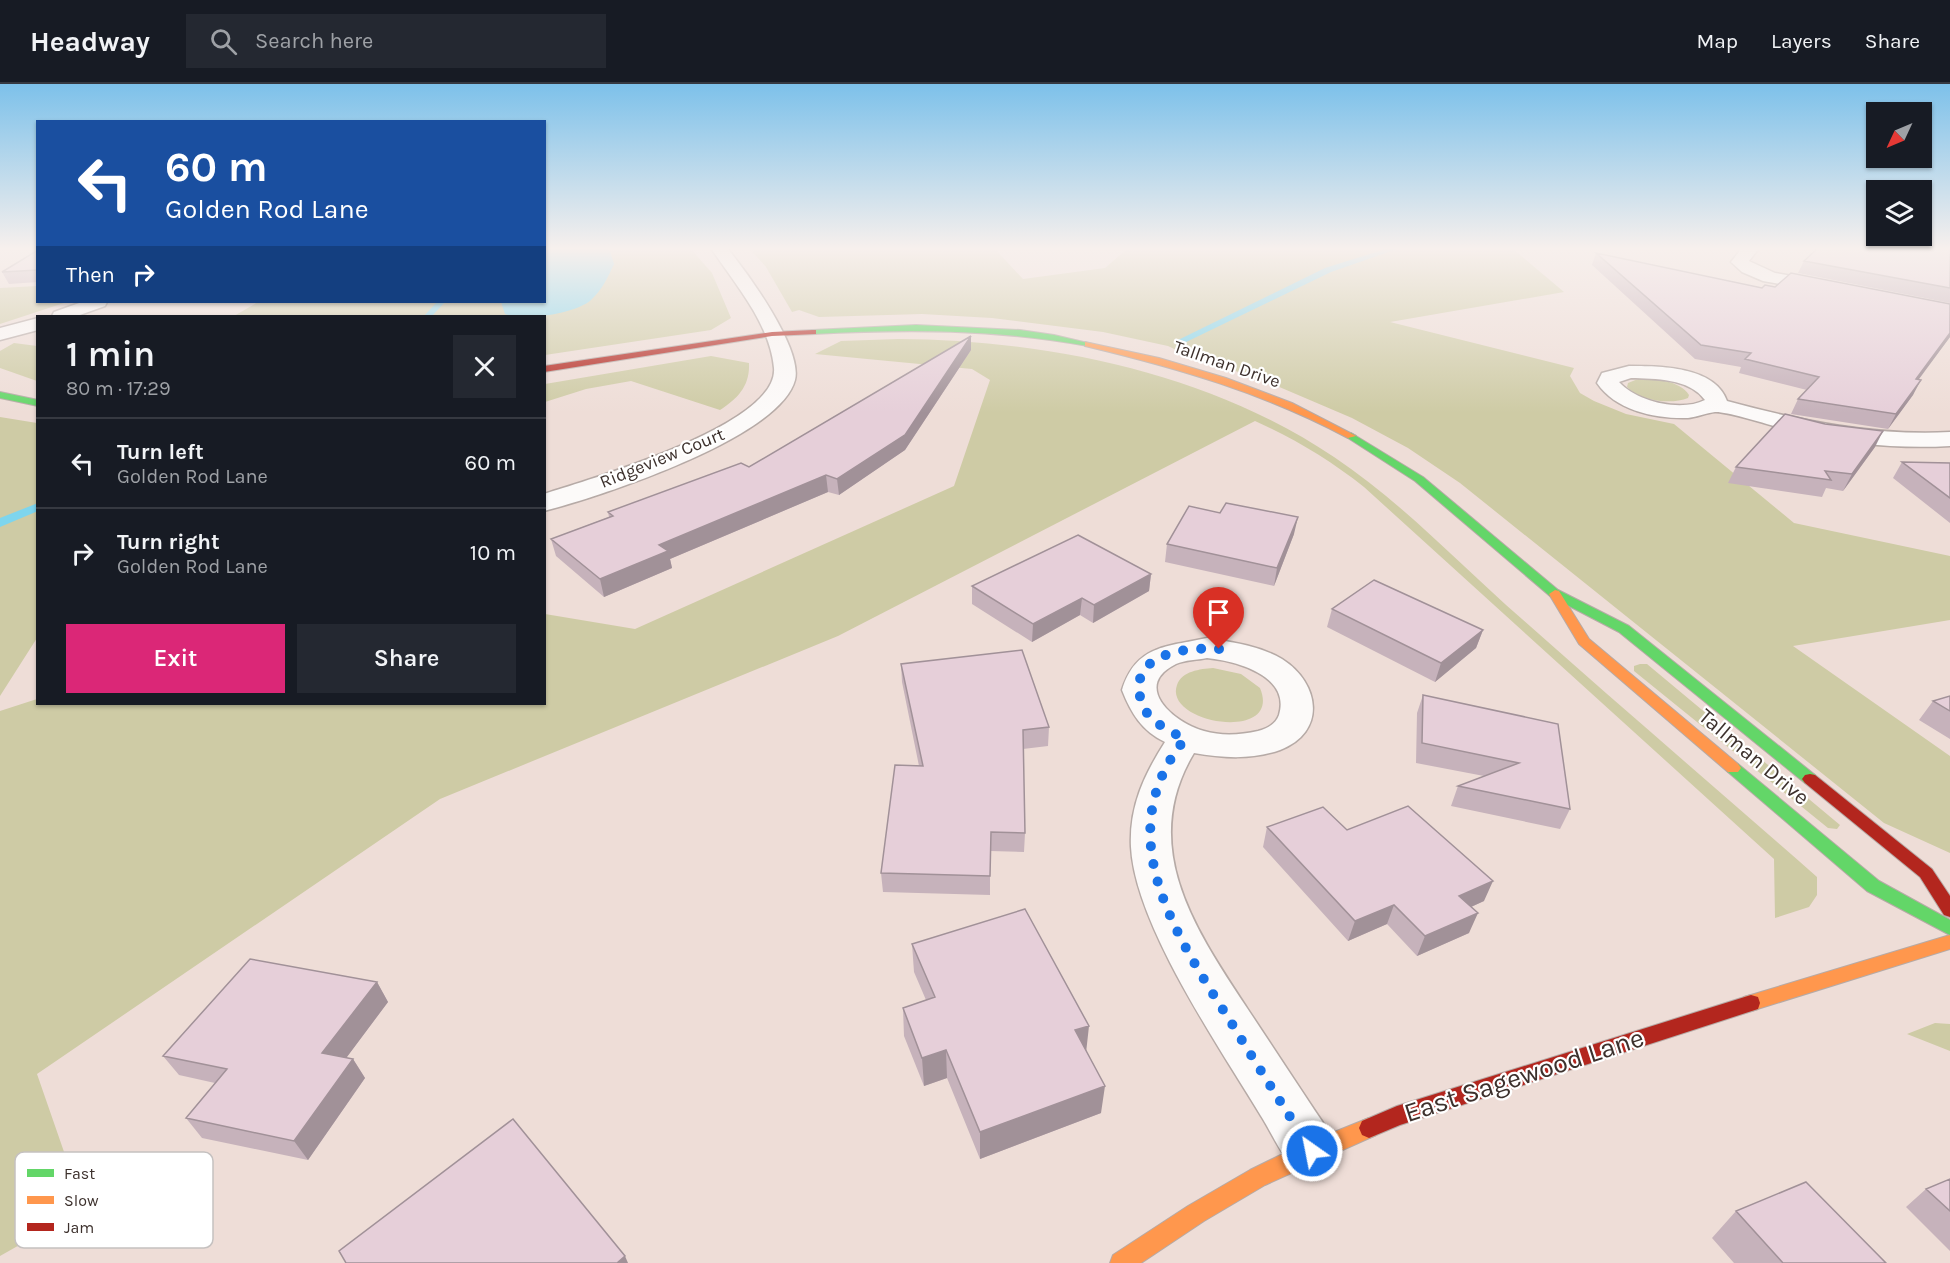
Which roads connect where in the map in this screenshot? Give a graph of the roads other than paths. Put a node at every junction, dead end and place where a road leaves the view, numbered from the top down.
1 (95, 303) edge
2 (755, 303) edge
3 (64, 315) edge
4 (36, 325) edge
5 (0, 334) edge
6 (772, 334) junction
7 (546, 369) edge
8 (0, 395) edge
9 (36, 403) edge
10 (1714, 405) dead end
11 (1950, 439) edge
12 (546, 502) edge
13 (1554, 593) junction
14 (1185, 739) dead end
15 (1950, 910) edge
16 (1950, 927) edge
17 (1950, 942) edge
18 (1312, 1151) junction
19 (1121, 1263) edge

1 - 3 street
2 - 6 street, Ridgeview Court
4 - 5 street
6 - 7 street, Tallman Drive
6 - 12 street, Ridgeview Court
6 - 13 street, Tallman Drive
8 - 9 street
10 - 11 street
13 - 15 street, Tallman Drive
13 - 16 street, Tallman Drive
14 - 18 street
17 - 18 street, East Sagewood Lane
18 - 19 street, East Sagewood Lane

